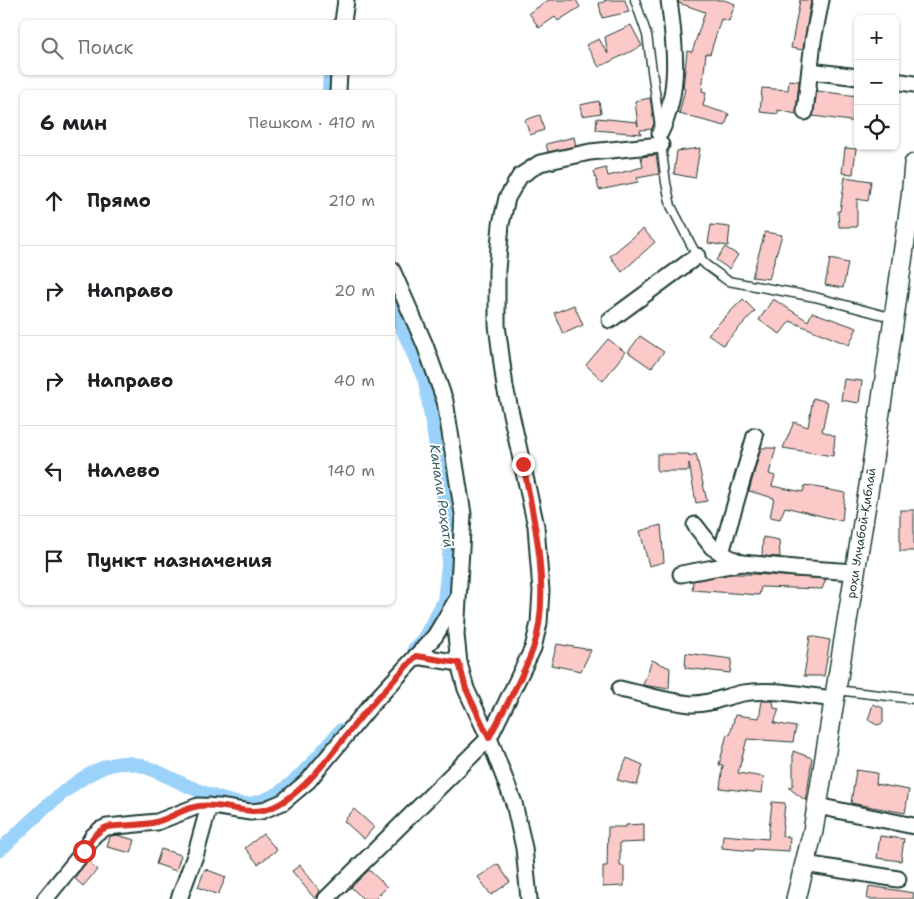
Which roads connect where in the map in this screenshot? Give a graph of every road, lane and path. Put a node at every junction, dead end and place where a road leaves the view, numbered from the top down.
1 (346, 0) edge
2 (634, 0) edge
3 (669, 0) edge
4 (821, 0) edge
5 (344, 20) edge
6 (810, 71) junction
7 (339, 75) edge
8 (854, 76) edge
9 (899, 82) edge
10 (914, 84) edge
11 (338, 90) edge
12 (806, 112) dead end
13 (661, 139) junction
14 (914, 164) edge
15 (697, 256) junction
16 (395, 277) edge
17 (894, 318) junction
18 (610, 320) dead end
19 (755, 436) dead end
20 (695, 525) dead end
21 (721, 553) junction
22 (742, 563) junction
23 (855, 572) junction
24 (681, 574) dead end
25 (458, 598) junction
26 (416, 656) junction
27 (459, 663) junction
28 (620, 689) dead end
29 (835, 695) junction
30 (914, 700) edge
31 (489, 738) junction
32 (209, 806) junction
33 (817, 806) junction
34 (914, 826) edge
35 (805, 864) junction
36 (898, 879) dead end
37 (45, 899) edge
38 (179, 899) edge
39 (326, 899) edge
40 (530, 899) edge
41 (796, 899) edge

1 - 5 street
2 - 13 lane
3 - 13 street
4 - 6 street
6 - 8 street
6 - 12 street
7 - 11 street
9 - 10 street
13 - 15 lane
13 - 31 street
14 - 17 street, роҳи Улҷабой-Қиблаӣ
15 - 17 lane
15 - 18 street
16 - 25 street
17 - 23 street, роҳи Улҷабой-Қиблаӣ
19 - 21 street
20 - 21 street
21 - 22 street
22 - 23 street
22 - 24 street
23 - 29 street, роҳи Улҷабой-Қиблаӣ
25 - 26 street
25 - 27 street
26 - 27 street
26 - 32 street
27 - 31 street
28 - 29 street
29 - 30 lane
29 - 33 street, роҳи Улҷабой-Қиблаӣ
31 - 39 street
31 - 40 street
32 - 37 street
32 - 38 street
33 - 34 street
33 - 35 street, роҳи Улҷабой-Қиблаӣ
35 - 36 street
35 - 41 street, роҳи Улҷабой-Қиблаӣ

